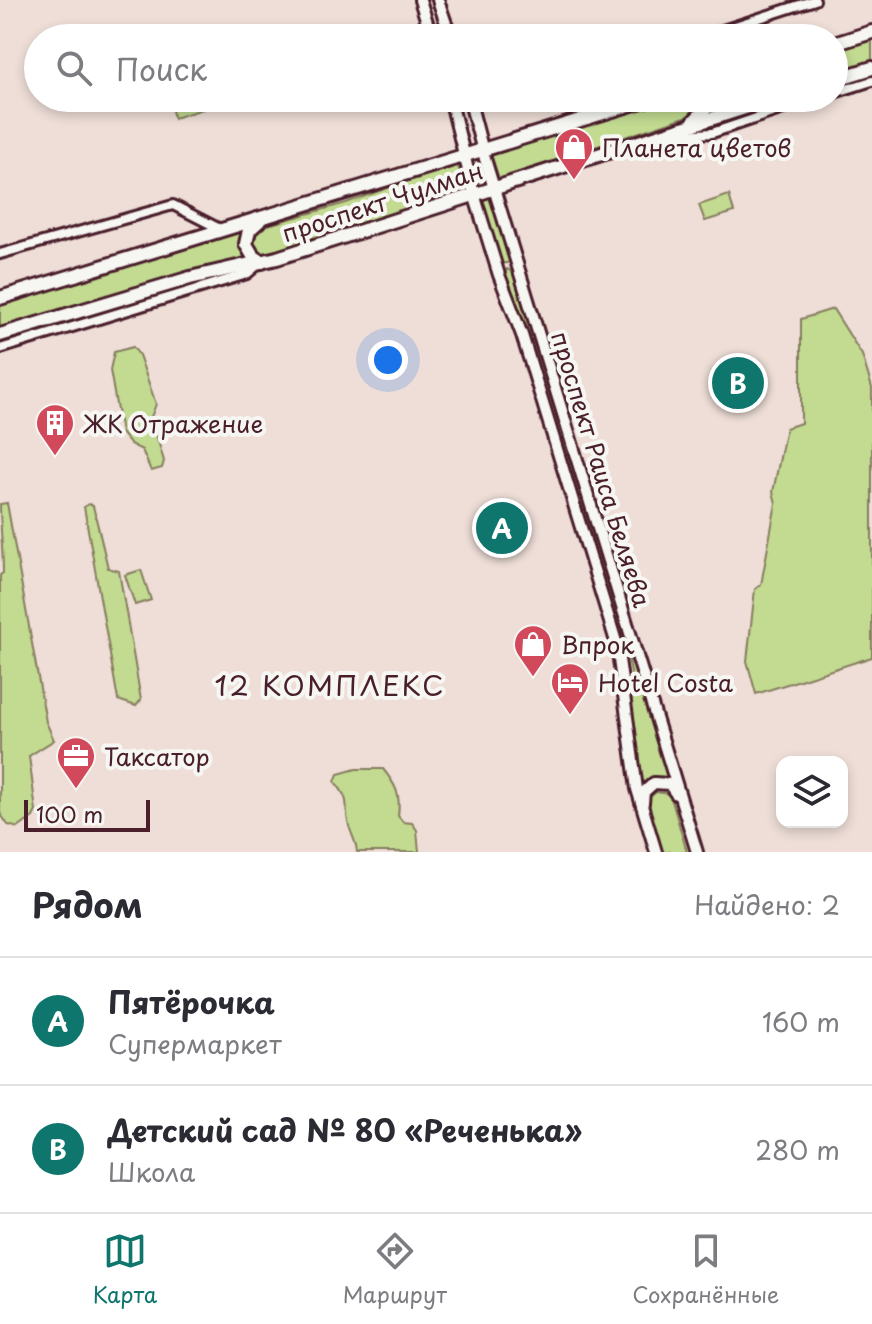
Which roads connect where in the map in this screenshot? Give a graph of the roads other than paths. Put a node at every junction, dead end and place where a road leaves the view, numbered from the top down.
1 (420, 0) edge
2 (438, 0) edge
3 (815, 0) edge
4 (428, 24) edge
5 (446, 24) edge
6 (741, 24) edge
7 (872, 32) edge
8 (848, 40) edge
9 (872, 68) edge
10 (848, 76) edge
11 (872, 81) edge
12 (848, 89) edge
13 (454, 112) edge
14 (473, 112) edge
15 (599, 112) edge
16 (703, 112) edge
17 (730, 112) edge
18 (774, 112) edge
19 (688, 125) junction
20 (650, 138) junction
21 (483, 149) junction
22 (462, 155) junction
23 (494, 187) junction
24 (474, 194) junction
25 (261, 219) junction
26 (221, 230) junction
27 (0, 254) edge
28 (262, 262) junction
29 (521, 272) junction
30 (499, 275) junction
31 (0, 298) edge
32 (0, 335) edge
33 (0, 349) edge
34 (643, 677) junction
35 (623, 679) junction
36 (680, 799) junction
37 (642, 808) junction
38 (656, 852) edge
39 (697, 852) edge

1 - 4 street
2 - 5 street
3 - 6 street
7 - 8 main road
9 - 10 main road
11 - 12 street
13 - 22 street, проспект Раиса Беляева
14 - 21 street, проспект Раиса Беляева
15 - 21 main road, проспект Чулман
16 - 19 main road
17 - 19 main road, проспект Чулман
18 - 20 street
19 - 20 main road, проспект Чулман
20 - 23 main road, проспект Чулман
21 - 22 main road, проспект Чулман
21 - 23 street, проспект Раиса Беляева
22 - 24 street, проспект Раиса Беляева
22 - 25 main road, проспект Чулман
23 - 24 main road, проспект Чулман
23 - 29 street, проспект Раиса Беляева
24 - 28 main road, проспект Чулман
24 - 30 street, проспект Раиса Беляева
25 - 26 main road, проспект Чулман
25 - 28 main road
26 - 27 street
26 - 31 main road, проспект Чулман
28 - 32 main road, проспект Чулман
28 - 33 street
29 - 30 street
29 - 34 street, проспект Раиса Беляева
30 - 35 street, проспект Раиса Беляева
34 - 35 street
34 - 36 street, проспект Раиса Беляева
35 - 37 street, проспект Раиса Беляева
36 - 37 street
36 - 39 street, проспект Раиса Беляева
37 - 38 street, проспект Раиса Беляева

